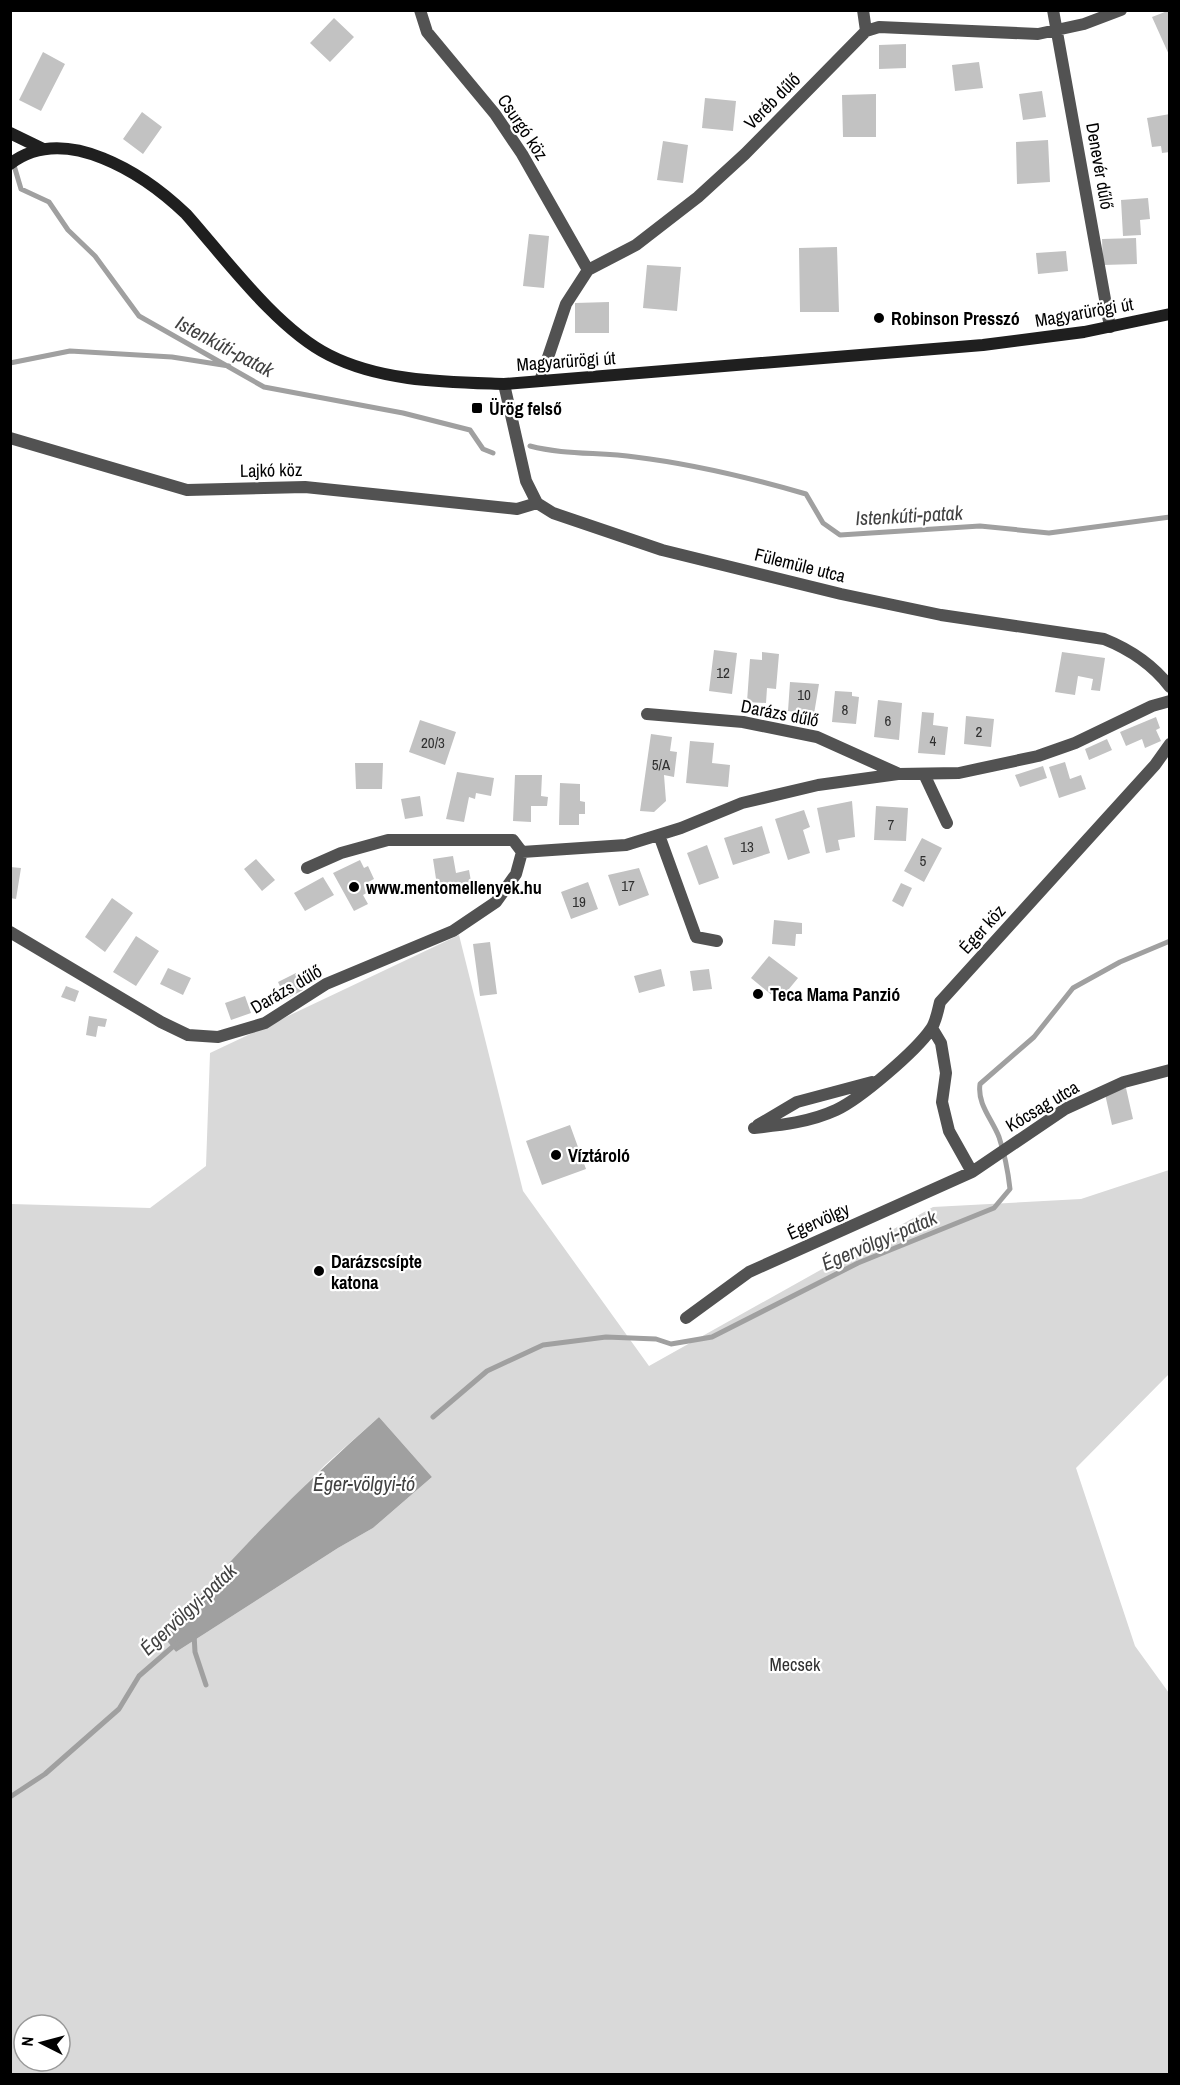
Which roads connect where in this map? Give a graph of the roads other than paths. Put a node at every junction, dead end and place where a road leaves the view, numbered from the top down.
1 (420, 10) edge
2 (863, 10) edge
3 (1053, 10) edge
4 (1121, 10) edge
5 (866, 31) junction
6 (1058, 31) junction
7 (10, 133) edge
8 (43, 148) junction
9 (10, 164) edge
10 (588, 270) junction
11 (1170, 314) edge
12 (1110, 327) junction
13 (540, 381) junction
14 (504, 384) junction
15 (10, 438) edge
16 (537, 503) junction
17 (1170, 687) edge
18 (1170, 700) edge
19 (647, 714) dead end
20 (1170, 744) edge
21 (898, 774) junction
22 (924, 774) junction
23 (947, 823) dead end
24 (660, 834) junction
25 (522, 852) junction
26 (307, 868) dead end
27 (10, 932) edge
28 (717, 941) dead end
29 (932, 1028) junction
30 (1170, 1070) edge
31 (876, 1081) junction
32 (972, 1172) junction
33 (686, 1318) dead end

1 - 10 street, Csurgó köz
2 - 5 street
3 - 6 street, Denevér dűlő
4 - 6 street
5 - 6 street
5 - 10 street, Veréb dűlő
6 - 12 street, Denevér dűlő
7 - 8 main road
8 - 9 main road
8 - 14 main road, Magyarürögi út
10 - 13 street, Veréb dűlő
11 - 12 main road, Magyarürögi út
12 - 13 main road, Magyarürögi út
13 - 14 main road, Magyarürögi út
14 - 16 street
15 - 16 street, Lajkó köz
16 - 17 street, Fülemüle utca
18 - 22 street, Darázs dűlő
19 - 21 street, Darázs dűlő
20 - 29 street, Éger köz
21 - 22 street, Darázs dűlő
21 - 24 street, Darázs dűlő
22 - 23 street
24 - 25 street, Darázs dűlő
24 - 28 street
25 - 26 street
25 - 27 street, Darázs dűlő
29 - 31 street
29 - 32 street
30 - 32 street, Kócsag utca
31 - 31 street
32 - 33 street, Égervölgy

